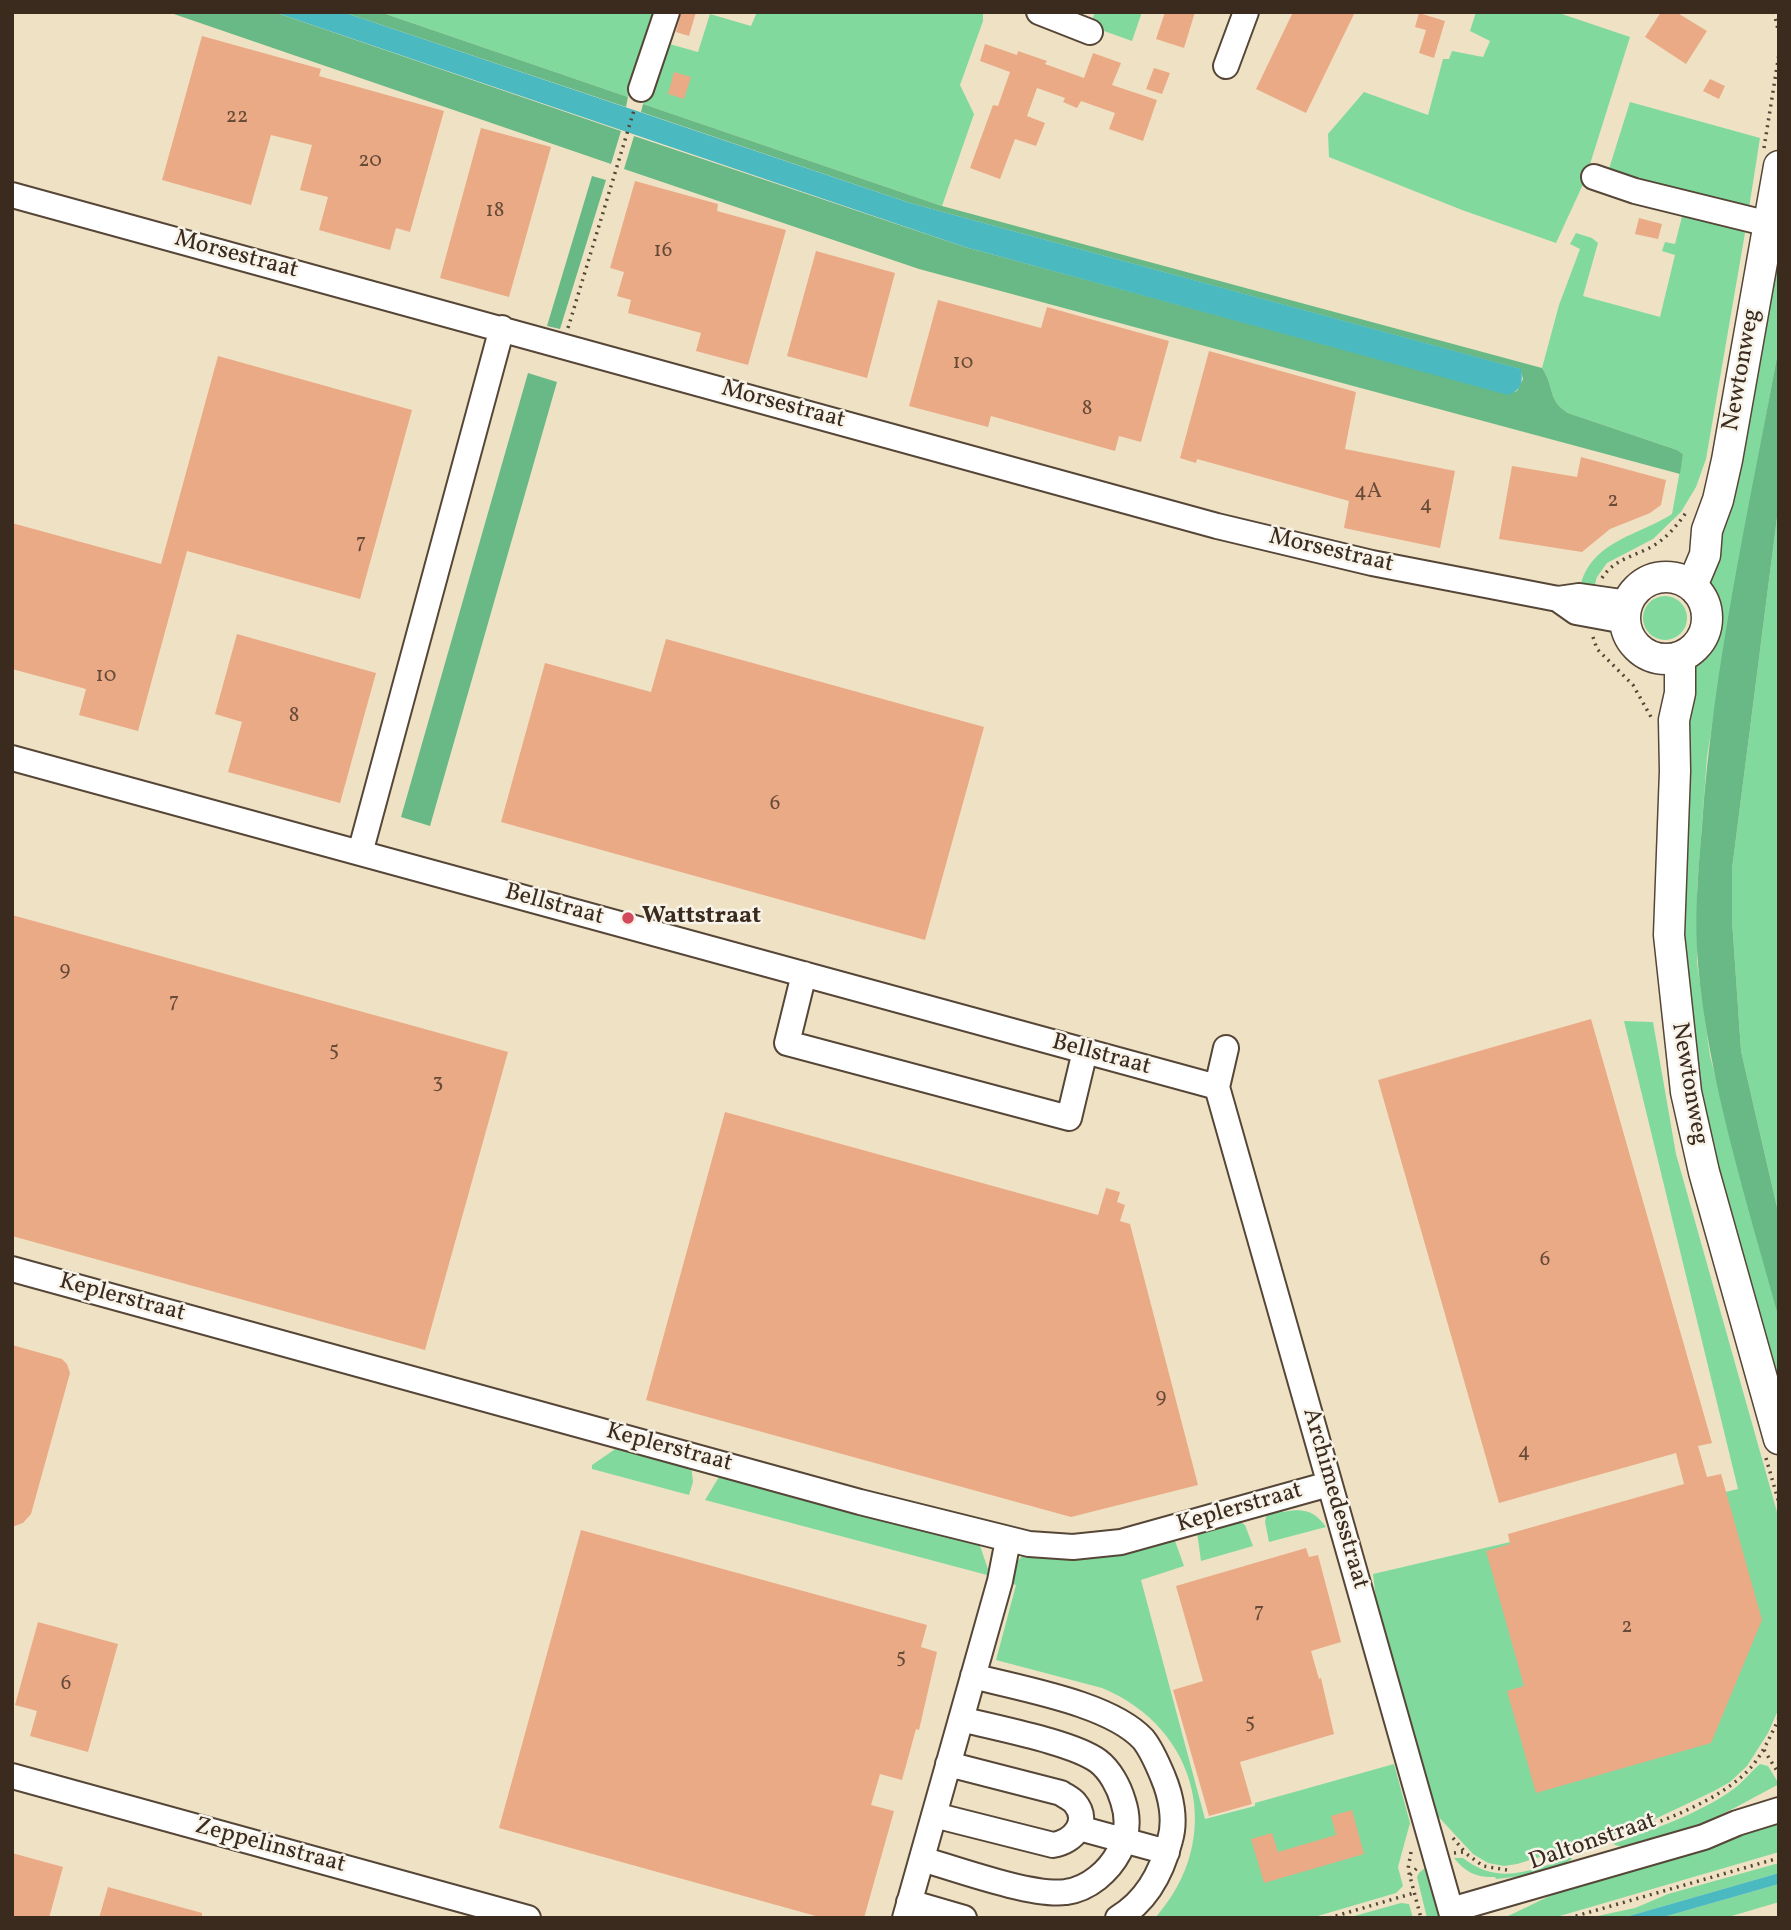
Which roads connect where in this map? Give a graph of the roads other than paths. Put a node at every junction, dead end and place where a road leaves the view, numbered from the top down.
1 (667, 12) edge
2 (1039, 12) edge
3 (1246, 12) edge
4 (1090, 32) dead end
5 (1226, 66) dead end
6 (639, 96) road end
7 (1779, 166) edge
8 (1594, 177) dead end
9 (12, 195) edge
10 (1769, 223) junction
11 (502, 328) junction
12 (1683, 582) junction
13 (1626, 612) junction
14 (1669, 658) junction
15 (12, 758) edge
16 (360, 853) junction
17 (804, 974) junction
18 (1226, 1048) dead end
19 (1085, 1051) junction
20 (1217, 1087) junction
21 (12, 1269) edge
22 (1779, 1438) edge
23 (1329, 1484) junction
24 (1007, 1540) junction
25 (973, 1676) junction
26 (961, 1719) junction
27 (948, 1764) junction
28 (12, 1776) edge
29 (1779, 1791) edge
30 (1779, 1810) edge
31 (934, 1815) junction
32 (1737, 1823) junction
33 (1079, 1828) junction
34 (1125, 1840) junction
35 (1167, 1852) junction
36 (922, 1859) junction
37 (907, 1910) edge
38 (1452, 1914) edge
39 (528, 1918) edge
40 (964, 1918) edge
41 (1118, 1918) edge

1 - 6 street
2 - 4 street
3 - 5 street
7 - 10 main road, Newtonweg
8 - 10 street
9 - 11 street, Morsestraat
10 - 12 main road, Newtonweg
11 - 13 street, Morsestraat
11 - 16 street
12 - 13 main road
12 - 14 main road
13 - 14 main road
14 - 22 main road, Newtonweg
15 - 16 street, Bellstraat
16 - 17 street, Bellstraat
17 - 19 street, Bellstraat
17 - 19 street
18 - 20 street
19 - 20 street, Bellstraat
20 - 23 street, Archimedesstraat
21 - 24 street, Keplerstraat
23 - 24 street, Keplerstraat
23 - 38 street, Archimedesstraat
24 - 25 street
25 - 26 street
25 - 35 street
26 - 27 street
26 - 34 street
27 - 31 street
27 - 33 street
28 - 39 street, Zeppelinstraat
29 - 32 street, Daltonstraat
30 - 32 street, Daltonstraat
31 - 33 street
31 - 36 street
32 - 38 street, Daltonstraat
33 - 34 street
34 - 35 street
34 - 36 street
35 - 41 street
36 - 37 street
37 - 40 street

